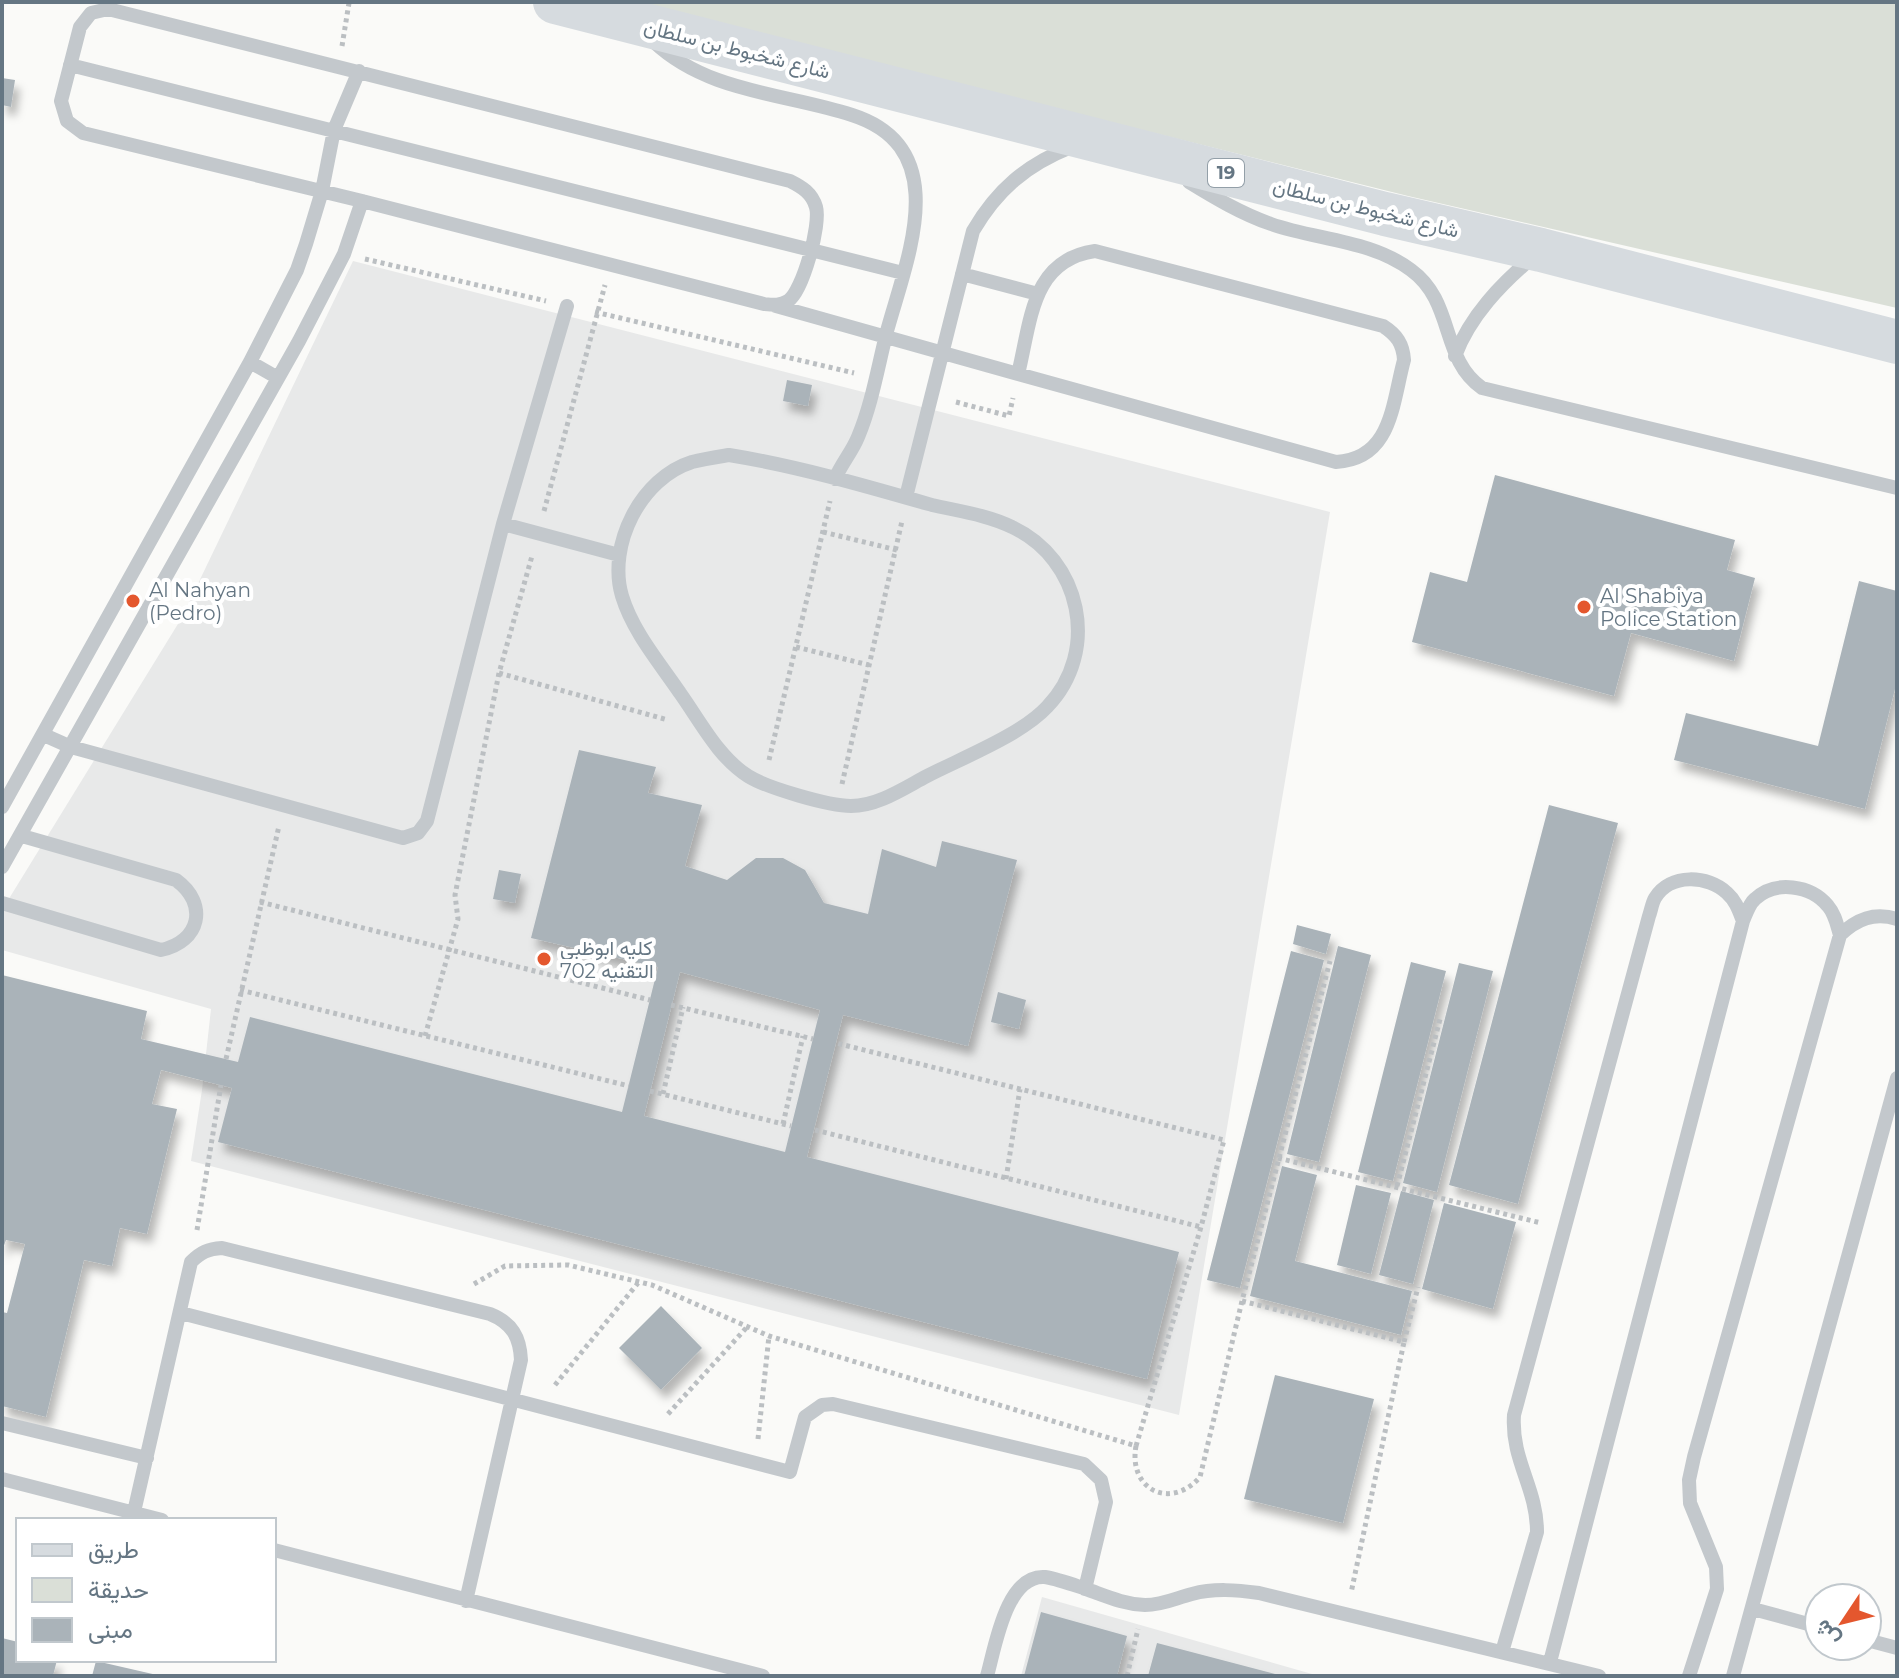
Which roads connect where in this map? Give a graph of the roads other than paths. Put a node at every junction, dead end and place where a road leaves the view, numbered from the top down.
1 (555, 2) edge
2 (633, 23) junction
3 (70, 65) junction
4 (359, 71) junction
5 (334, 130) junction
6 (1100, 140) junction
7 (1154, 155) junction
8 (322, 191) junction
9 (362, 201) junction
10 (810, 250) junction
11 (1541, 250) junction
12 (903, 273) junction
13 (962, 274) junction
14 (1038, 294) junction
15 (567, 306) road end
16 (776, 306) junction
17 (886, 335) junction
18 (1897, 342) edge
19 (943, 352) junction
20 (1455, 356) junction
21 (250, 362) junction
22 (1018, 374) junction
23 (278, 378) junction
24 (835, 479) junction
25 (1897, 488) edge
26 (906, 497) junction
27 (503, 524) junction
28 (619, 555) junction
29 (44, 735) junction
30 (71, 747) junction
31 (2, 807) edge
32 (22, 836) junction
33 (2, 867) edge
34 (2, 903) edge
35 (1897, 919) edge
36 (1743, 921) junction
37 (1840, 935) junction
38 (1897, 1078) edge
39 (181, 1313) junction
40 (512, 1399) junction
41 (2, 1423) edge
42 (147, 1458) junction
43 (2, 1479) edge
44 (134, 1512) junction
45 (155, 1518) edge
46 (276, 1551) edge
47 (1085, 1589) junction
48 (466, 1601) junction
49 (1753, 1609) junction
50 (1803, 1623) edge
51 (1502, 1652) junction
52 (1550, 1662) junction
53 (763, 1676) edge
54 (987, 1676) edge
55 (1599, 1676) edge
56 (1689, 1676) edge
57 (1733, 1676) edge

1 - 2 main road, شارع شخبوط بن سلطان / 19
2 - 6 main road, شارع شخبوط بن سلطان / 19
2 - 12 lane
3 - 4 lane
3 - 5 lane
3 - 8 lane
4 - 5 lane
4 - 10 lane
5 - 8 lane
5 - 10 lane
6 - 7 main road, شارع شخبوط بن سلطان / 19
6 - 13 lane
7 - 11 main road, شارع شخبوط بن سلطان / 19
7 - 20 lane
8 - 9 lane
8 - 21 lane
9 - 16 lane
9 - 23 lane
10 - 12 lane
10 - 16 lane
11 - 18 main road, شارع شخبوط بن سلطان / 19
11 - 20 lane
12 - 17 lane
13 - 14 lane
13 - 19 lane
14 - 22 lane
14 - 22 lane
15 - 27 lane
16 - 17 lane
17 - 19 lane
17 - 24 lane
19 - 22 lane
19 - 26 lane
20 - 25 lane
21 - 23 lane
21 - 29 lane
23 - 30 lane
24 - 26 lane
24 - 28 lane
26 - 28 lane
27 - 28 lane
27 - 30 lane
29 - 30 lane
29 - 31 lane
30 - 32 lane
32 - 33 lane
32 - 34 lane
35 - 37 lane
36 - 37 lane
36 - 51 lane
36 - 52 lane
37 - 56 lane
38 - 49 lane
39 - 40 lane
39 - 40 lane
39 - 42 lane
40 - 47 lane
40 - 48 lane
41 - 42 lane
42 - 44 lane
43 - 44 lane
44 - 45 lane
46 - 48 lane
47 - 51 lane
47 - 54 lane
48 - 53 lane
49 - 50 lane
49 - 57 lane
51 - 52 lane
52 - 55 lane

